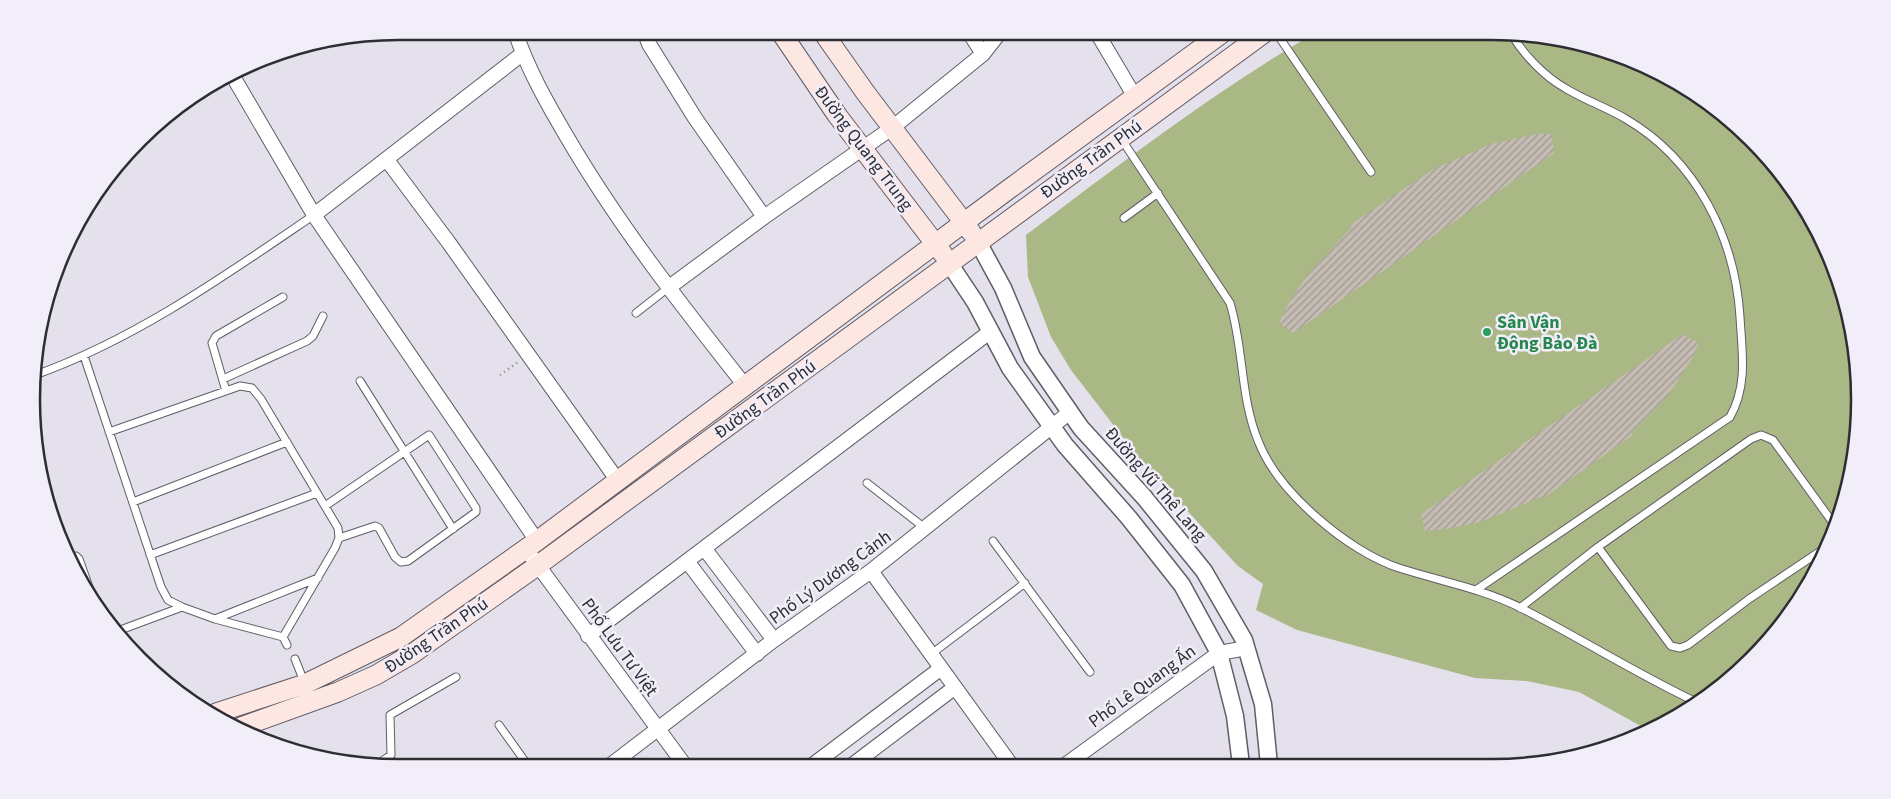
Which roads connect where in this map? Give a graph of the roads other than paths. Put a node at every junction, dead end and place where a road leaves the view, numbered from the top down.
1 (518, 40) edge
2 (648, 40) edge
3 (786, 40) edge
4 (828, 40) edge
5 (974, 40) edge
6 (994, 40) edge
7 (1101, 40) edge
8 (1213, 40) edge
9 (1255, 40) edge
10 (1281, 40) edge
11 (1517, 41) edge
12 (522, 54) junction
13 (983, 54) junction
14 (235, 80) edge
15 (1135, 97) junction
16 (892, 128) junction
17 (1120, 138) junction
18 (863, 149) junction
19 (386, 160) junction
20 (1371, 172) dead end
21 (1158, 193) junction
22 (314, 215) junction
23 (764, 217) junction
24 (1124, 218) dead end
25 (964, 222) junction
26 (978, 242) junction
27 (936, 244) junction
28 (949, 263) junction
29 (668, 288) junction
30 (283, 297) dead end
31 (636, 312) dead end
32 (323, 316) dead end
33 (991, 331) junction
34 (84, 356) junction
35 (41, 373) edge
36 (223, 379) junction
37 (360, 381) dead end
38 (746, 387) junction
39 (226, 391) junction
40 (1070, 412) junction
41 (1052, 426) junction
42 (109, 432) junction
43 (287, 442) junction
44 (404, 450) junction
45 (618, 481) junction
46 (867, 483) dead end
47 (317, 493) junction
48 (133, 502) junction
49 (325, 506) junction
50 (1830, 519) edge
51 (453, 529) junction
52 (927, 529) junction
53 (338, 538) junction
54 (993, 541) dead end
55 (531, 545) junction
56 (1598, 547) junction
57 (704, 548) junction
58 (1816, 554) edge
59 (150, 555) junction
60 (76, 556) edge
61 (687, 561) junction
62 (537, 566) junction
63 (871, 572) junction
64 (85, 573) edge
65 (318, 578) junction
66 (1025, 583) junction
67 (1476, 590) junction
68 (182, 607) junction
69 (1520, 608) junction
70 (215, 619) junction
71 (123, 629) edge
72 (588, 636) junction
73 (283, 637) junction
74 (774, 640) junction
75 (287, 645) dead end
76 (1246, 648) junction
77 (1219, 653) junction
78 (757, 654) junction
79 (930, 655) junction
80 (295, 659) dead end
81 (940, 669) junction
82 (1090, 672) dead end
83 (456, 677) dead end
84 (306, 684) junction
85 (954, 688) junction
86 (1689, 699) edge
87 (312, 703) junction
88 (221, 711) edge
89 (247, 725) edge
90 (499, 725) dead end
91 (658, 730) junction
92 (385, 758) edge
93 (523, 759) edge
94 (619, 759) edge
95 (680, 759) edge
96 (821, 759) edge
97 (860, 759) edge
98 (1007, 759) edge
99 (1074, 759) edge
100 (1240, 759) edge
101 (1268, 759) edge

1 - 12 street
2 - 23 street
3 - 18 main road, Đường Quang Trung
4 - 16 main road, Đường Quang Trung
5 - 13 street
6 - 13 street
7 - 15 street
8 - 15 main road, Đường Trần Phú
9 - 17 main road, Đường Trần Phú
10 - 20 lane
11 - 67 lane
12 - 19 street
12 - 29 street
13 - 16 street
14 - 22 street, Phố Lưu Tư Việt
15 - 25 main road, Đường Trần Phú
16 - 18 street
16 - 25 main road, Đường Quang Trung
17 - 21 lane
17 - 26 main road, Đường Trần Phú
18 - 23 street
18 - 27 main road, Đường Quang Trung
19 - 22 street
19 - 45 street
21 - 24 lane
21 - 67 lane
22 - 34 lane
22 - 55 street, Phố Lưu Tư Việt
23 - 29 street
25 - 26 main road, Đường Quang Trung
25 - 27 main road, Đường Trần Phú
26 - 28 main road, Đường Trần Phú
26 - 40 street, Đường Vũ Thê Lang
27 - 28 main road, Đường Quang Trung
27 - 38 main road, Đường Trần Phú
28 - 33 street
28 - 62 main road, Đường Trần Phú
29 - 31 lane
29 - 38 street
30 - 36 lane
32 - 36 lane
33 - 41 street
33 - 57 street
34 - 35 lane
34 - 42 lane
36 - 39 lane
37 - 44 lane
38 - 45 main road, Đường Trần Phú
39 - 42 lane
39 - 43 lane
40 - 41 street, Phố Lý Dương Cảnh
40 - 76 street, Đường Vũ Thê Lang
41 - 52 street, Phố Lý Dương Cảnh
41 - 77 street
42 - 48 lane
43 - 47 lane
43 - 48 lane
44 - 49 lane
44 - 51 lane
44 - 51 lane
45 - 55 main road, Đường Trần Phú
46 - 52 lane
47 - 49 lane
47 - 59 lane
48 - 59 lane
49 - 53 lane
50 - 56 lane
51 - 53 lane
52 - 63 street, Phố Lý Dương Cảnh
53 - 65 lane
54 - 66 lane
55 - 62 street, Phố Lưu Tư Việt
55 - 84 main road, Đường Trần Phú
56 - 58 lane
56 - 69 lane
57 - 61 street
57 - 74 street
59 - 68 lane
60 - 64 lane
61 - 72 street
61 - 78 street
62 - 72 street, Phố Lưu Tư Việt
62 - 87 main road, Đường Trần Phú
63 - 74 street, Phố Lý Dương Cảnh
63 - 79 street
65 - 70 lane
65 - 73 lane
66 - 79 lane
66 - 82 lane
67 - 69 lane
68 - 70 lane
68 - 71 lane
69 - 86 lane
70 - 73 lane
72 - 91 street, Phố Lưu Tư Việt
73 - 75 lane
74 - 78 street, Phố Lý Dương Cảnh
76 - 77 street, Phố Lê Quang Ấn
76 - 101 street, Đường Vũ Thê Lang
77 - 99 street, Phố Lê Quang Ấn
77 - 100 street
78 - 91 street, Phố Lý Dương Cảnh
79 - 81 street
80 - 84 lane
81 - 85 street
81 - 96 street
83 - 92 lane
84 - 87 lane
84 - 88 main road, Đường Trần Phú
85 - 97 street
85 - 98 street
87 - 89 main road, Đường Trần Phú
90 - 93 lane
91 - 94 street, Phố Lý Dương Cảnh
91 - 95 street, Phố Lưu Tư Việt

